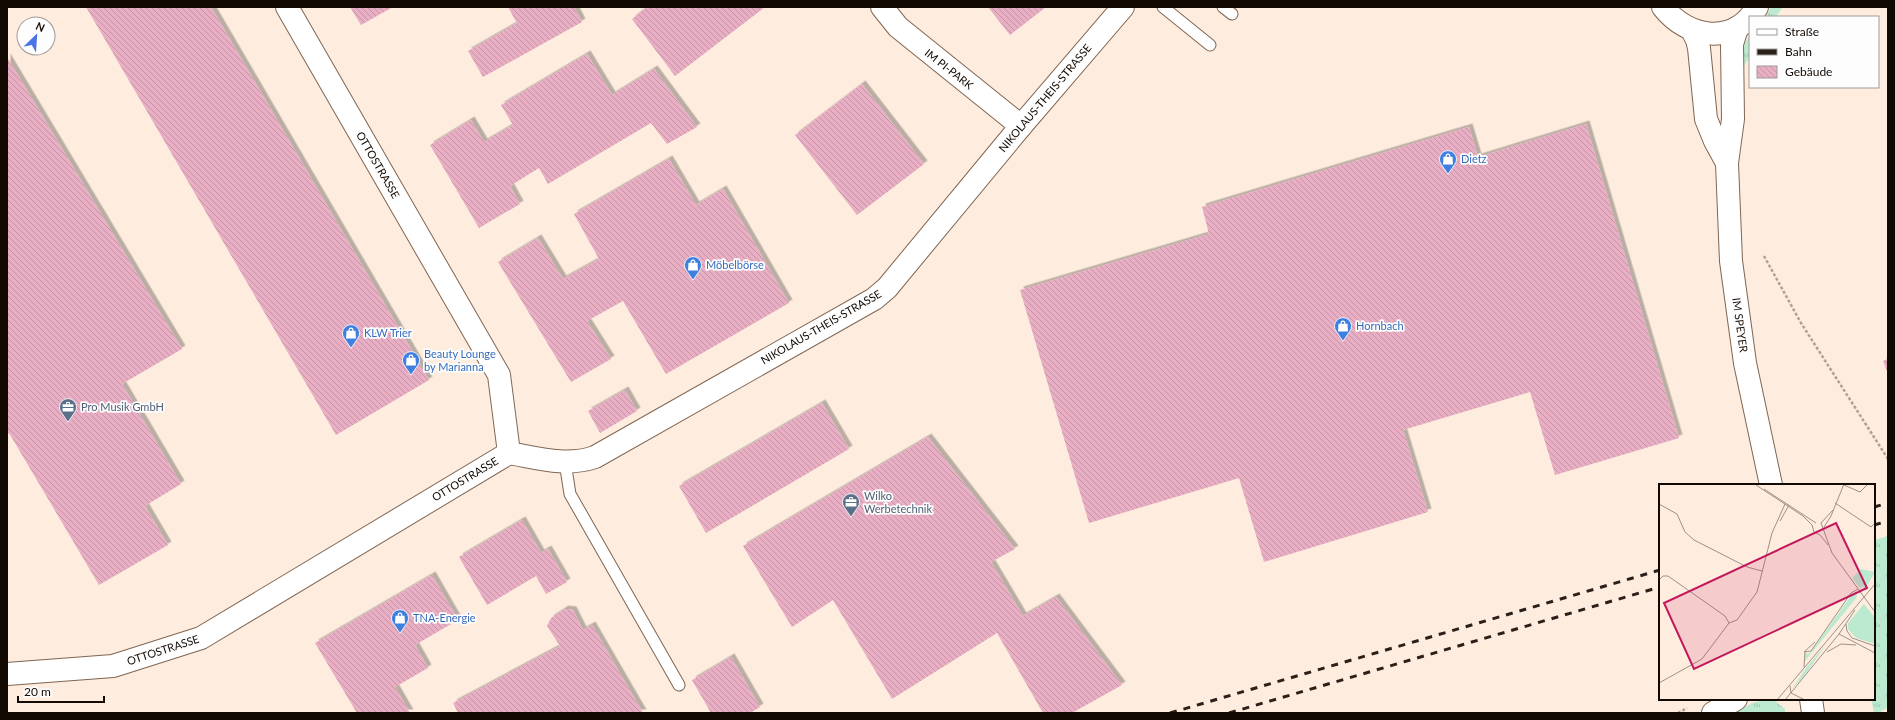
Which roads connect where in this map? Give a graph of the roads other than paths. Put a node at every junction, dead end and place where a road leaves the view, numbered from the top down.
1 (287, 7) edge
2 (882, 7) edge
3 (1123, 7) edge
4 (1163, 7) edge
5 (1663, 7) edge
6 (1757, 7) edge
7 (1750, 16) edge
8 (1749, 17) edge
9 (1736, 28) junction
10 (1692, 30) junction
11 (1210, 45) dead end
12 (1021, 126) junction
13 (1727, 163) junction
14 (509, 453) junction
15 (565, 462) junction
16 (1770, 484) edge
17 (7, 674) edge
18 (680, 685) dead end
19 (1734, 700) edge
20 (1811, 700) edge
21 (1713, 713) edge
22 (1813, 713) edge

1 - 14 street, OTTOSTRASSE
2 - 12 street, IM PI-PARK
3 - 12 street, NIKOLAUS-THEIS-STRASSE
4 - 11 lane
5 - 10 street
6 - 7 street
8 - 9 street
9 - 10 street
9 - 13 street, IM SPEYER
10 - 13 street, IM SPEYER
12 - 15 street, NIKOLAUS-THEIS-STRASSE
13 - 16 street, IM SPEYER
14 - 15 street, NIKOLAUS-THEIS-STRASSE
14 - 17 street, OTTOSTRASSE
15 - 18 lane
19 - 21 street
20 - 22 street

